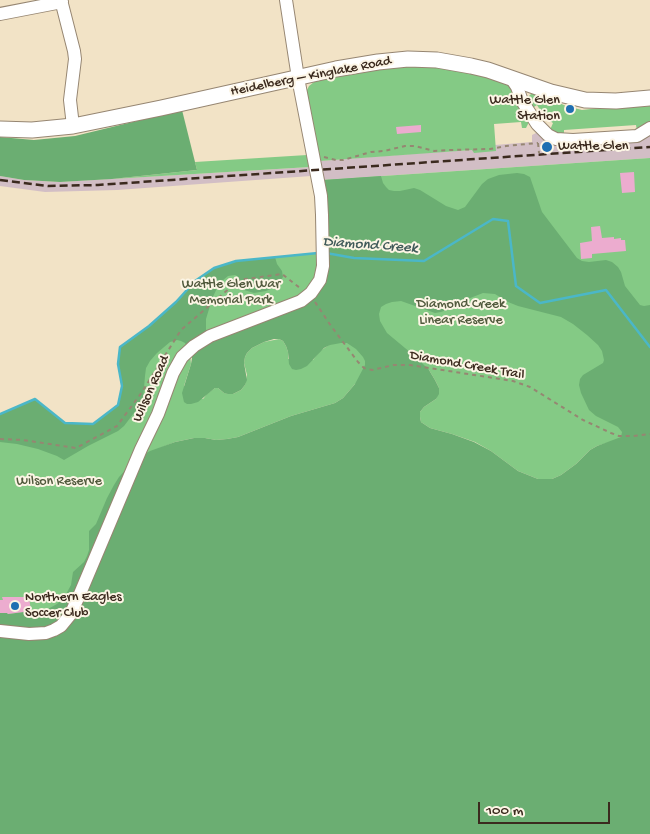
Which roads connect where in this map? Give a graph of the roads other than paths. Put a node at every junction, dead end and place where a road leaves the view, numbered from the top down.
1 (286, 0) edge
2 (62, 1) edge
3 (0, 14) edge
4 (298, 78) junction
5 (510, 78) junction
6 (532, 86) junction
7 (650, 98) edge
8 (526, 107) junction
9 (73, 126) junction
10 (650, 128) edge
11 (0, 129) edge
12 (0, 631) edge

1 - 4 street
2 - 3 street
2 - 9 street
4 - 5 main road, Heidelberg – Kinglake Road
4 - 9 main road, Heidelberg – Kinglake Road
4 - 12 street, Wilson Road
5 - 6 main road, Heidelberg – Kinglake Road
5 - 8 street
6 - 7 main road, Heidelberg – Kinglake Road
6 - 8 street
8 - 10 street
9 - 11 main road, Heidelberg – Kinglake Road

